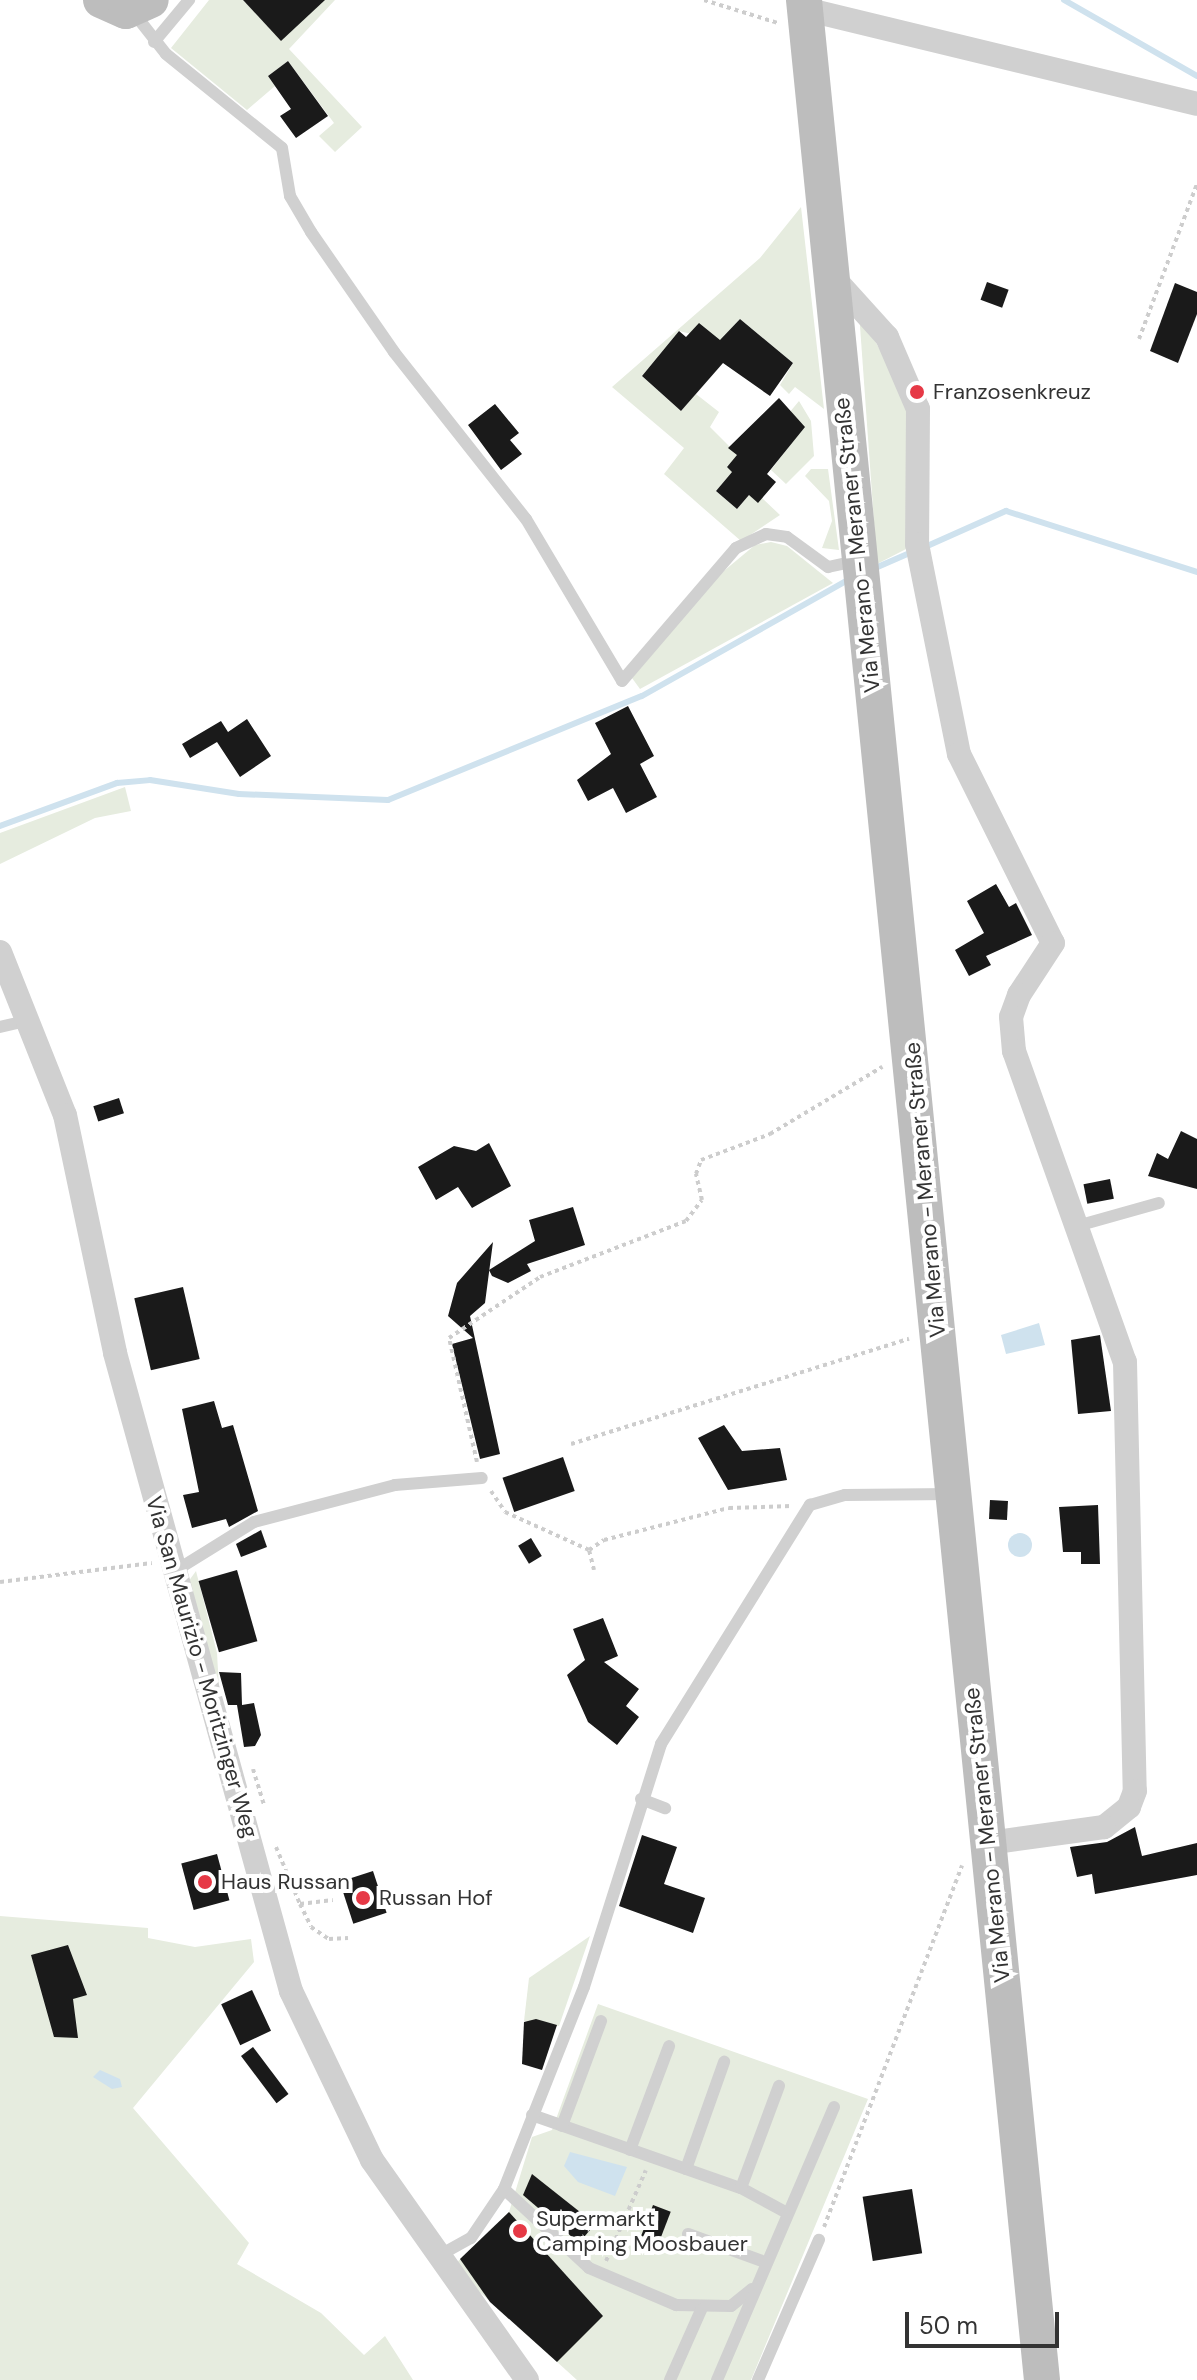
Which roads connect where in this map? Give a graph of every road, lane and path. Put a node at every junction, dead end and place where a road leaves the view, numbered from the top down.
1 (189, 0) edge
2 (704, 0) edge
3 (795, 2) edge
4 (128, 4) edge
5 (784, 39) dead end
6 (154, 42) junction
7 (1197, 104) edge
8 (1197, 184) edge
9 (828, 272) junction
10 (1139, 339) dead end
11 (860, 572) junction
12 (0, 952) edge
13 (7, 979) edge
14 (30, 1020) junction
15 (0, 1027) edge
16 (913, 1061) junction
17 (1159, 1203) dead end
18 (1077, 1226) junction
19 (939, 1333) junction
20 (571, 1444) dead end
21 (482, 1478) junction
22 (946, 1494) junction
23 (810, 1505) junction
24 (589, 1550) junction
25 (173, 1566) junction
26 (594, 1570) dead end
27 (0, 1582) edge
28 (234, 1778) junction
29 (641, 1799) junction
30 (665, 1808) dead end
31 (268, 1821) dead end
32 (270, 1833) dead end
33 (988, 1843) junction
34 (333, 1900) dead end
35 (300, 1904) junction
36 (348, 1938) dead end
37 (601, 2021) dead end
38 (669, 2046) dead end
39 (724, 2062) dead end
40 (779, 2086) dead end
41 (834, 2107) dead end
42 (532, 2115) junction
43 (562, 2126) junction
44 (630, 2150) junction
45 (651, 2157) junction
46 (686, 2169) junction
47 (741, 2188) junction
48 (504, 2189) junction
49 (787, 2213) junction
50 (688, 2234) dead end
51 (819, 2240) joint
52 (440, 2255) junction
53 (762, 2261) junction
54 (589, 2268) junction
55 (753, 2289) junction
56 (701, 2310) junction
57 (527, 2380) edge
58 (670, 2380) edge
59 (717, 2380) edge
60 (758, 2380) edge
61 (1042, 2380) edge

1 - 6 lane
2 - 5 path
3 - 7 street
3 - 9 main road, Via Merano - Meraner Straße
4 - 6 lane
6 - 11 lane
8 - 10 path
9 - 11 main road, Via Merano - Meraner Straße
9 - 18 street
11 - 16 main road, Via Merano - Meraner Straße
12 - 13 street, Via San Maurizio - Moritzinger Weg
13 - 14 street, Via San Maurizio - Moritzinger Weg
14 - 15 lane
14 - 25 street, Via San Maurizio - Moritzinger Weg
16 - 19 main road, Via Merano - Meraner Straße
16 - 21 path
17 - 18 lane
18 - 33 street
19 - 20 path
19 - 22 main road, Via Merano - Meraner Straße
21 - 24 path
21 - 25 lane
22 - 23 lane
22 - 33 main road, Via Merano - Meraner Straße
23 - 24 path
23 - 29 lane
24 - 26 path
25 - 27 path
25 - 28 street, Via San Maurizio - Moritzinger Weg
28 - 31 path
28 - 52 street, Via San Maurizio - Moritzinger Weg
29 - 30 lane
29 - 42 lane
32 - 35 path
33 - 51 path
33 - 61 main road, Via Merano - Meraner Straße
34 - 35 path
35 - 36 path
37 - 43 lane
38 - 44 lane
39 - 46 lane
40 - 47 lane
41 - 49 lane
42 - 43 lane
42 - 48 lane
43 - 44 lane
44 - 45 lane
45 - 46 lane
45 - 54 path
46 - 47 lane
47 - 49 lane
48 - 52 lane
48 - 54 lane
49 - 53 lane
50 - 53 lane
51 - 60 lane
52 - 57 street, Via San Maurizio - Moritzinger Weg
53 - 55 lane
54 - 56 lane
55 - 56 lane
55 - 59 lane
56 - 58 lane

